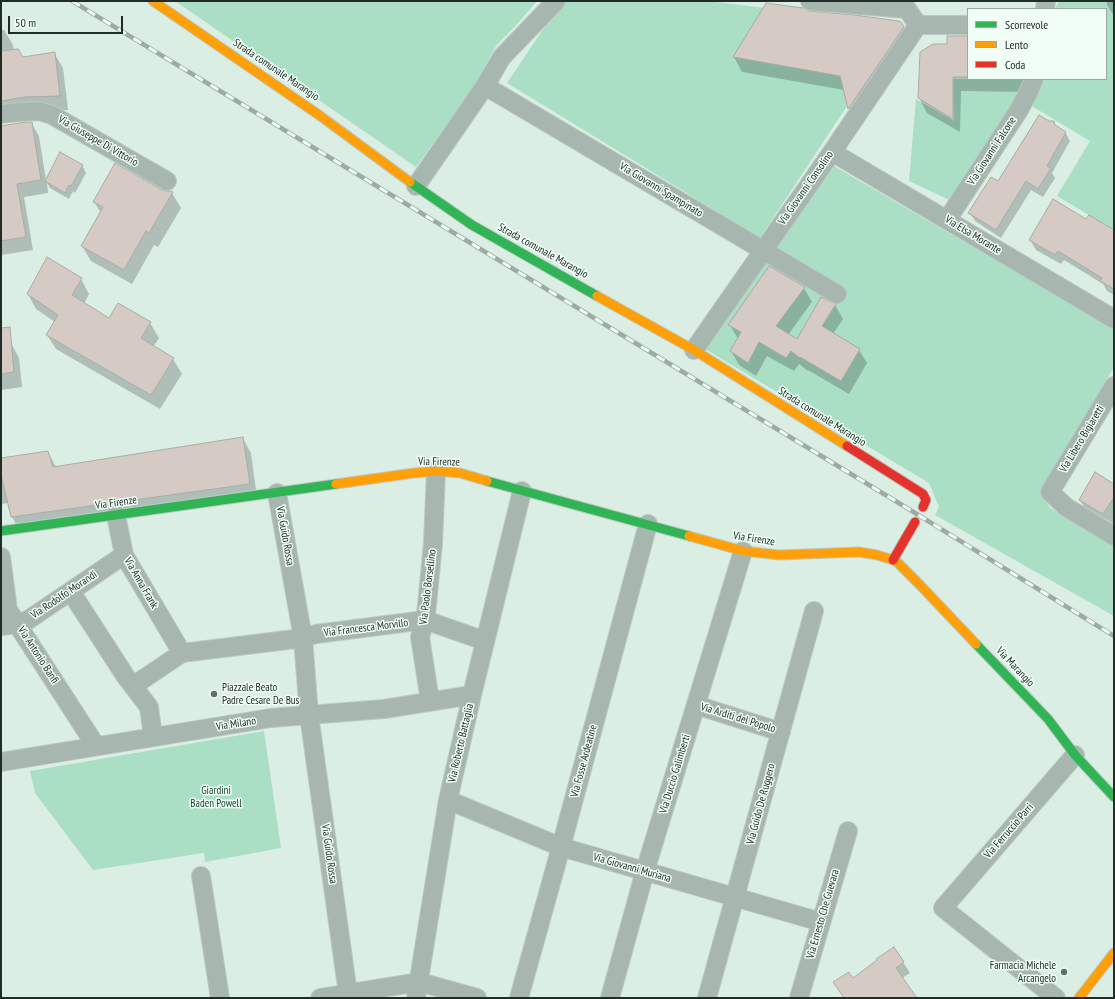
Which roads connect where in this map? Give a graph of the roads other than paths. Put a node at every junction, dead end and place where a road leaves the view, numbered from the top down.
1 (153, 1) edge
2 (556, 1) edge
3 (810, 1) edge
4 (907, 5) edge
5 (918, 25) junction
6 (967, 25) edge
7 (1034, 80) edge
8 (485, 86) junction
9 (1, 114) edge
10 (832, 152) junction
11 (167, 181) dead end
12 (416, 186) junction
13 (947, 220) junction
14 (763, 251) junction
15 (837, 294) dead end
16 (1114, 319) edge
17 (694, 350) junction
18 (1114, 386) edge
19 (436, 471) junction
20 (522, 491) junction
21 (277, 493) junction
22 (924, 508) dead end
23 (116, 515) junction
24 (915, 522) dead end
25 (648, 524) junction
26 (1, 531) edge
27 (1114, 536) edge
28 (742, 551) junction
29 (124, 555) junction
30 (1, 556) edge
31 (893, 560) junction
32 (70, 592) junction
33 (814, 611) dead end
34 (425, 620) junction
35 (9, 625) edge
36 (307, 633) junction
37 (485, 641) junction
38 (180, 650) junction
39 (129, 681) junction
40 (472, 695) junction
41 (430, 701) junction
42 (696, 705) junction
43 (309, 715) junction
44 (781, 732) junction
45 (153, 737) junction
46 (96, 746) junction
47 (1075, 755) junction
48 (1, 762) edge
49 (1114, 797) edge
50 (448, 800) junction
51 (848, 831) dead end
52 (561, 847) junction
53 (645, 871) junction
54 (201, 876) dead end
55 (736, 897) junction
56 (821, 922) junction
57 (1114, 954) edge
58 (418, 990) edge
59 (348, 994) junction
60 (220, 998) edge
61 (320, 998) edge
62 (477, 998) edge
63 (519, 998) edge
64 (610, 998) edge
65 (707, 998) edge
66 (799, 998) edge
67 (1056, 998) edge
68 (1079, 998) edge

1 - 12 street, Strada comunale Marangio
2 - 8 street
3 - 4 street
4 - 5 street
5 - 6 street
5 - 10 street, Via Giovanni Consolino
7 - 13 street, Via Giovanni Falcone
8 - 12 street
8 - 14 street, Via Giovanni Spampinato
9 - 11 street, Via Giuseppe Di Vittorio
10 - 13 street, Via Elsa Morante
10 - 14 street, Via Giovanni Consolino
12 - 17 street, Strada comunale Marangio
13 - 16 street, Via Elsa Morante
14 - 15 street, Via Giovanni Spampinato
14 - 17 street, Via Giovanni Consolino
17 - 22 street, Strada comunale Marangio
18 - 27 street, Via Libero Bigiaretti
19 - 20 street, Via Firenze
19 - 21 street, Via Firenze
19 - 34 street, Via Paolo Borsellino
20 - 25 street, Via Firenze
20 - 37 street, Via Roberto Battaglia
21 - 23 street, Via Firenze
21 - 36 street, Via Guido Rossa
23 - 26 street, Via Firenze
23 - 29 street, Via Anna Frank
24 - 31 street
25 - 28 street, Via Firenze
25 - 52 street, Via Fosse Ardeatine
28 - 31 street, Via Firenze
28 - 42 street, Via Duccio Galimberti
29 - 32 street, Via Rodolfo Morandi
29 - 38 street, Via Anna Frank
30 - 35 street, Via Antonio Banfi
31 - 47 street, Via Marangio
32 - 35 street, Via Rodolfo Morandi
32 - 39 street
33 - 44 street, Via Guido De Ruggero
34 - 36 street, Via Francesca Morvillo
34 - 37 street, Via Francesca Morvillo
34 - 41 street, Via Paolo Borsellino
35 - 46 street, Via Antonio Banfi
36 - 38 street, Via Francesca Morvillo
36 - 43 street, Via Guido Rossa
37 - 40 street, Via Roberto Battaglia
38 - 39 street
39 - 45 street
40 - 41 street, Via Milano
40 - 50 street, Via Roberto Battaglia
41 - 43 street, Via Milano
42 - 44 street, Via Arditi del Popolo
42 - 53 street, Via Duccio Galimberti
43 - 45 street, Via Milano
43 - 59 street, Via Guido Rossa
44 - 55 street, Via Guido De Ruggero
45 - 46 street, Via Milano
46 - 48 street, Via Milano
47 - 49 street, Via Marangio
47 - 67 street, Via Ferruccio Parri
50 - 52 street, Via Giovanni Muriana
50 - 58 street, Via Roberto Battaglia
51 - 56 street, Via Ernesto Che Guevara
52 - 53 street, Via Giovanni Muriana
52 - 63 street, Via Fosse Ardeatine
53 - 55 street, Via Giovanni Muriana
53 - 64 street, Via Duccio Galimberti
54 - 60 street
55 - 56 street, Via Giovanni Muriana
55 - 65 street, Via Guido De Ruggero
56 - 66 street, Via Ernesto Che Guevara
57 - 68 street
58 - 59 street
58 - 62 street
59 - 61 street

